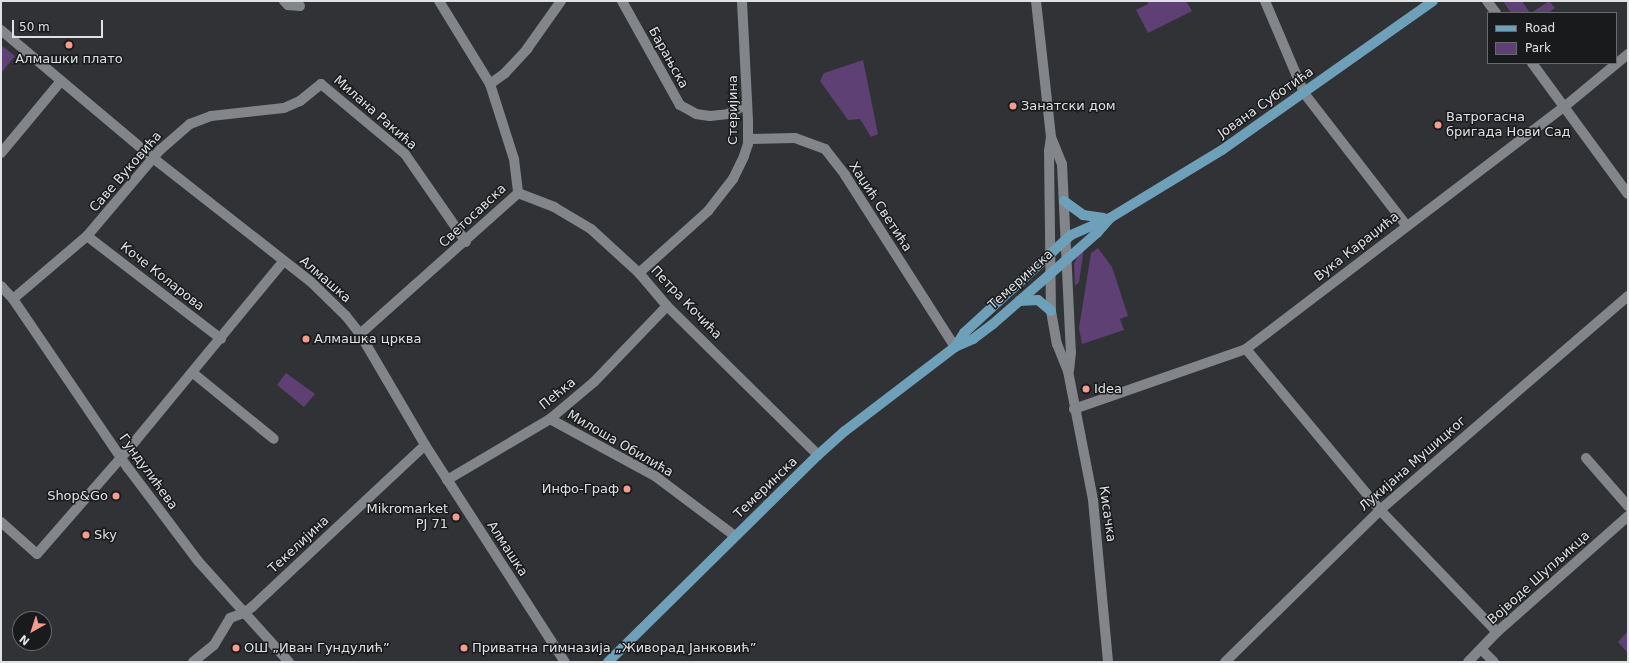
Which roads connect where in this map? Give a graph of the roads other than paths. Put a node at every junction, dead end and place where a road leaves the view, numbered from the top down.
1 (284, 1) edge
2 (439, 1) edge
3 (561, 1) edge
4 (622, 1) edge
5 (742, 1) edge
6 (1036, 1) edge
7 (1265, 1) edge
8 (1433, 1) edge
9 (1487, 1) edge
10 (300, 6) dead end
11 (1495, 12) edge
12 (1, 30) edge
13 (1628, 54) edge
14 (1617, 63) edge
15 (1533, 64) edge
16 (1616, 64) edge
17 (62, 81) junction
18 (321, 84) joint
19 (490, 84) junction
20 (1304, 93) junction
21 (748, 104) junction
22 (1564, 107) junction
23 (1052, 137) junction
24 (748, 139) junction
25 (1, 153) edge
26 (153, 158) junction
27 (518, 193) junction
28 (1628, 194) edge
29 (1064, 201) junction
30 (1110, 218) junction
31 (1406, 225) junction
32 (88, 236) junction
33 (1064, 240) junction
34 (466, 242) junction
35 (1051, 251) junction
36 (1065, 258) junction
37 (283, 262) junction
38 (1051, 271) junction
39 (639, 274) junction
40 (1, 286) edge
41 (1628, 296) edge
42 (13, 299) junction
43 (1019, 301) junction
44 (668, 306) junction
45 (1051, 311) junction
46 (360, 334) junction
47 (221, 339) junction
48 (955, 347) junction
49 (1246, 349) junction
50 (1068, 371) junction
51 (193, 373) junction
52 (1074, 409) junction
53 (550, 419) junction
54 (274, 439) dead end
55 (425, 445) junction
56 (818, 455) junction
57 (1586, 458) dead end
58 (121, 459) junction
59 (447, 480) junction
60 (1628, 506) edge
61 (1380, 510) junction
62 (1628, 516) edge
63 (1, 522) edge
64 (735, 536) junction
65 (244, 613) junction
66 (1498, 632) junction
67 (1481, 649) junction
68 (193, 662) edge
69 (289, 662) edge
70 (564, 662) edge
71 (608, 662) edge
72 (1108, 662) edge
73 (1225, 662) edge
74 (1468, 662) edge
75 (1494, 662) edge

1 - 10 street
2 - 19 street, Светосавска
3 - 19 street
4 - 21 street, Барањска
5 - 21 street, Стеријина
6 - 23 street
7 - 20 street
8 - 20 main road, Јована Суботића
9 - 11 street
12 - 17 street, Алмашка
13 - 14 street, Вука Караџића
15 - 22 street
16 - 22 street, Вука Караџића
17 - 25 street
17 - 26 street, Алмашка
18 - 26 street, Саве Вуковића
18 - 34 street, Милана Ракића
19 - 27 street, Светосавска
20 - 30 main road, Јована Суботића
20 - 31 street
21 - 24 street, Стеријина
22 - 28 street
22 - 31 street, Вука Караџића
23 - 29 street, Кисачка
23 - 35 street, Кисачка
24 - 39 street, Стеријина
24 - 48 street, Хаџић Светића
26 - 32 street, Саве Вуковића
26 - 37 street, Алмашка
27 - 34 street, Светосавска
27 - 39 street, Петра Кочића
29 - 30 main road
29 - 33 street, Кисачка
30 - 33 main road, Јована Суботића
30 - 36 main road, Јована Суботића
31 - 49 street, Вука Караџића
32 - 42 street, Саве Вуковића
32 - 47 street, Коче Коларова
33 - 35 main road, Јована Суботића
33 - 36 street, Кисачка
34 - 46 street, Светосавска
35 - 38 street, Кисачка
35 - 48 main road, Темеринска
36 - 38 main road, Темеринска
36 - 50 street, Кисачка
37 - 46 street, Алмашка
37 - 47 street
38 - 43 main road, Темеринска
38 - 45 street, Кисачка
39 - 44 street, Петра Кочића
40 - 42 street, Гундулићева
41 - 61 street, Лукијана Мушицког
42 - 58 street, Гундулићева
43 - 45 main road
43 - 48 main road, Темеринска
44 - 53 street, Пећка
44 - 56 street, Петра Кочића
45 - 50 street, Кисачка
46 - 55 street, Алмашка
47 - 51 street
48 - 56 main road, Темеринска
49 - 52 street, Вука Караџића
49 - 61 street
50 - 52 street, Кисачка
51 - 54 street
51 - 58 street
52 - 72 street, Кисачка
53 - 59 street, Пећка
53 - 64 street, Милоша Обилића
55 - 59 street, Алмашка
55 - 65 street, Текелијина
56 - 64 main road, Темеринска
57 - 60 street
58 - 63 street
58 - 65 street, Гундулићева
59 - 70 street, Алмашка
61 - 66 street
61 - 73 street, Лукијана Мушицког
62 - 66 street, Војводе Шупљикца
64 - 71 main road, Темеринска
65 - 68 street, Текелијина
65 - 69 street, Гундулићева
66 - 67 street, Војводе Шупљикца
67 - 74 street, Војводе Шупљикца
67 - 75 street

